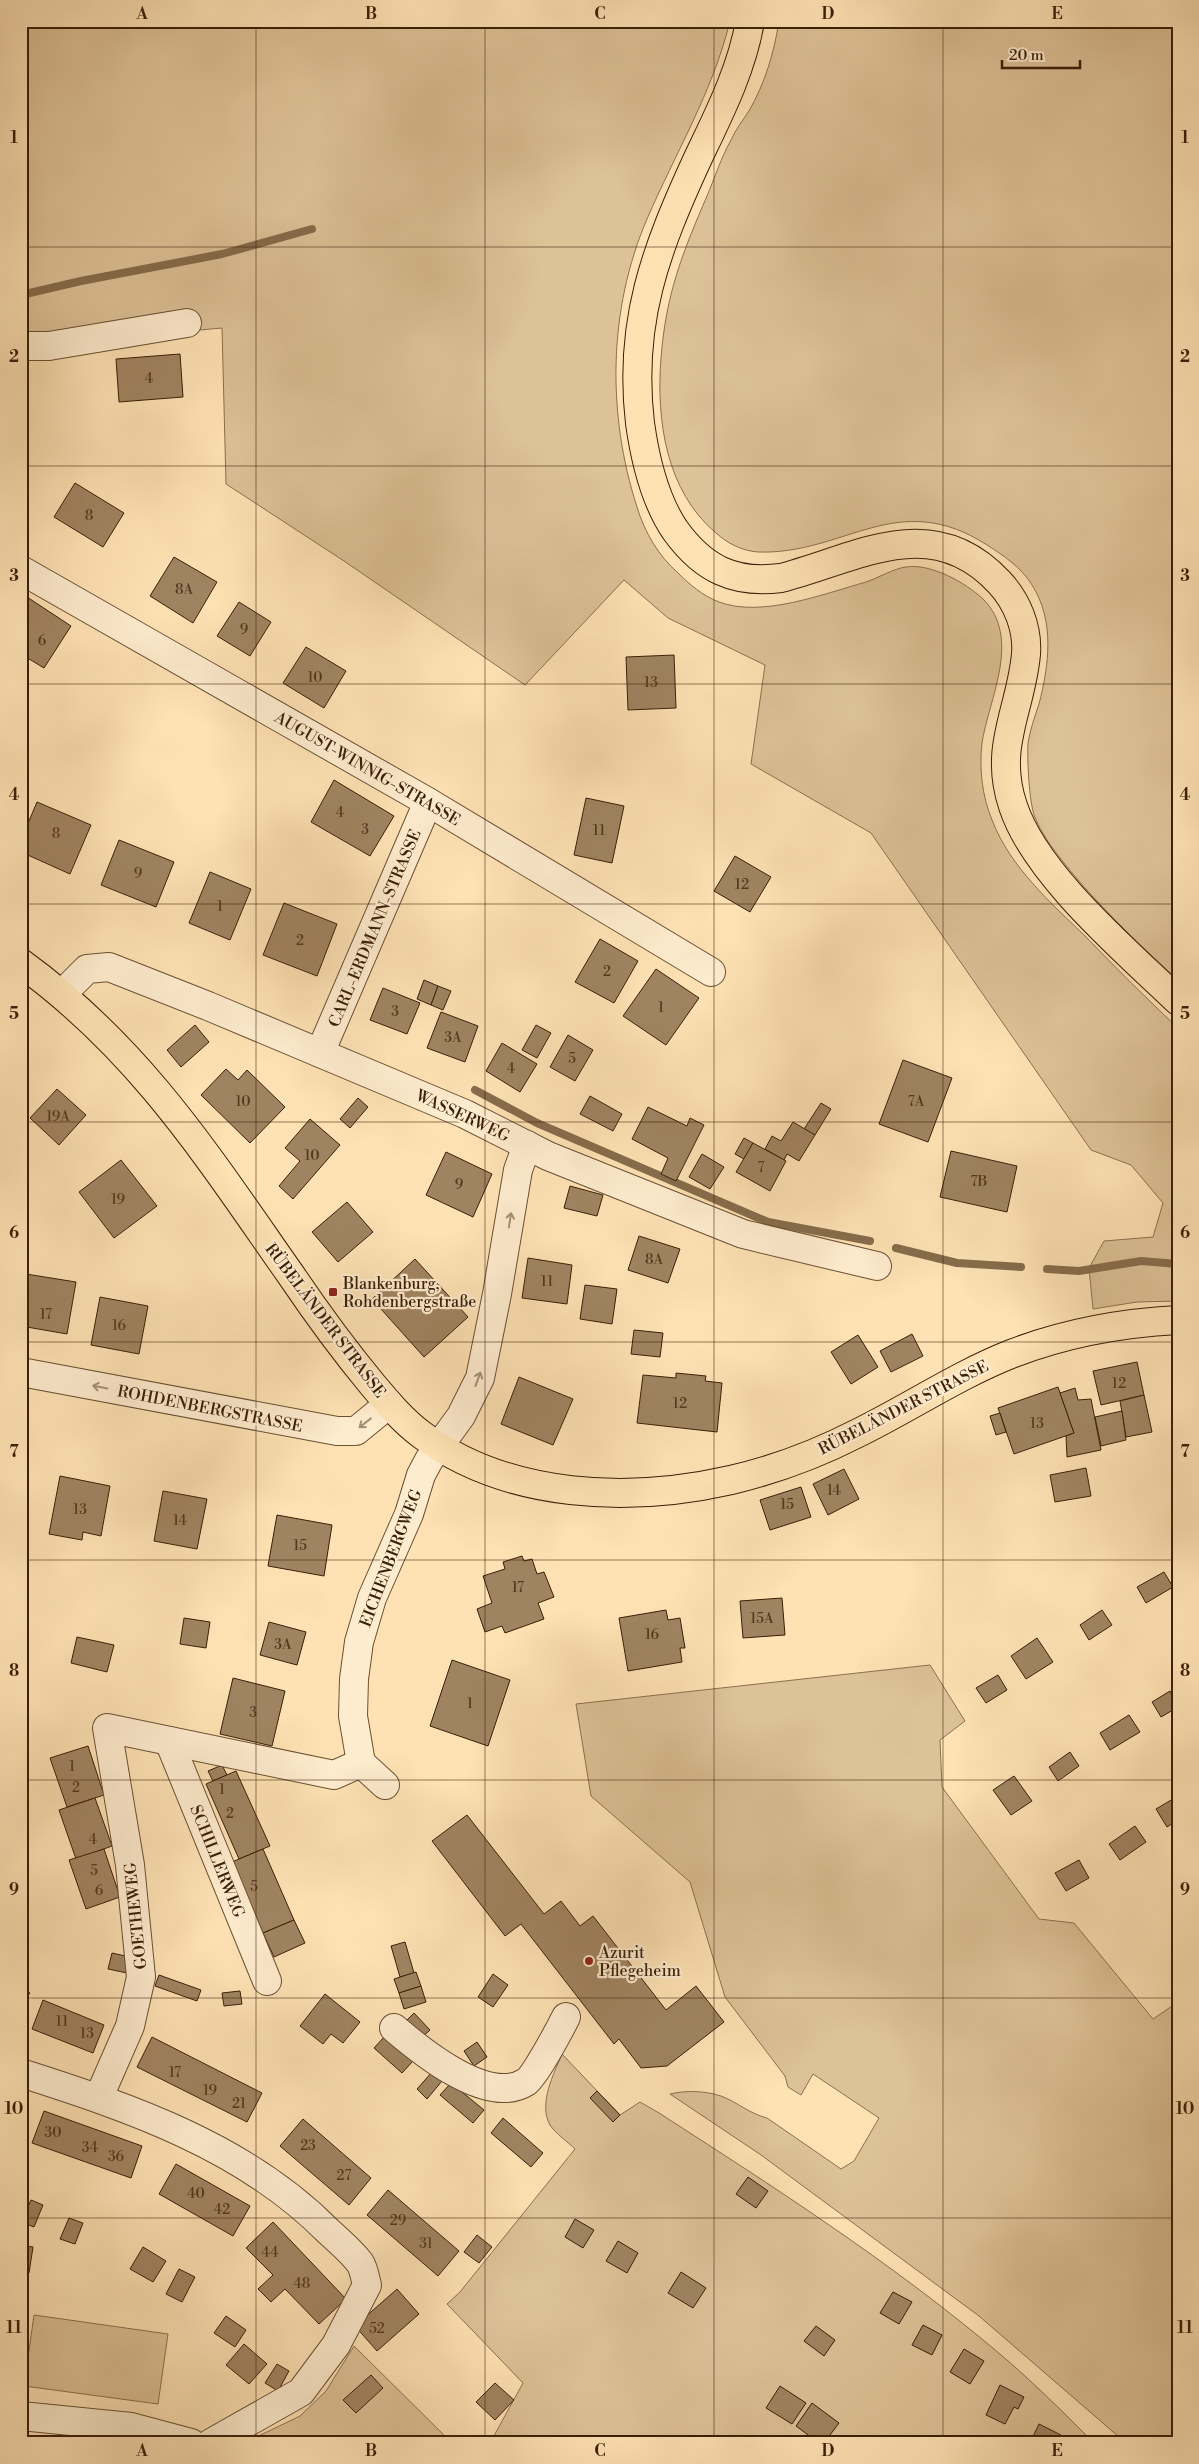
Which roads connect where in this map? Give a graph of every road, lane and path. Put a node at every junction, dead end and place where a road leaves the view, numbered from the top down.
1 (750, 21) edge
2 (187, 323) dead end
3 (21, 346) edge
4 (21, 570) edge
5 (428, 802) junction
6 (21, 963) edge
7 (711, 972) dead end
8 (62, 994) junction
9 (1178, 1001) edge
10 (320, 1054) junction
11 (527, 1145) junction
12 (877, 1266) dead end
13 (1178, 1320) edge
14 (21, 1372) edge
15 (389, 1404) junction
16 (439, 1447) junction
17 (170, 1741) junction
18 (361, 1763) junction
19 (385, 1784) dead end
20 (267, 1981) dead end
21 (566, 2017) dead end
22 (394, 2028) dead end
23 (21, 2073) edge
24 (99, 2098) junction
25 (21, 2416) edge
26 (191, 2443) edge
27 (211, 2443) edge

1 - 9 main road
2 - 3 street
4 - 5 street, AUGUST-WINNIG-STRASSE
5 - 7 street, AUGUST-WINNIG-STRASSE
5 - 10 street, CARL-ERDMANN-STRASSE
6 - 8 main road, RÜBELÄNDER STRASSE
8 - 10 street, WASSERWEG
8 - 15 main road, RÜBELÄNDER STRASSE
10 - 11 street, WASSERWEG
11 - 12 street, WASSERWEG
16 -> 11 street, EICHENBERGWEG
13 - 16 main road, RÜBELÄNDER STRASSE
15 -> 14 street, ROHDENBERGSTRASSE
15 - 16 main road, RÜBELÄNDER STRASSE
16 - 18 street, EICHENBERGWEG
17 - 18 street
17 - 20 street, SCHILLERWEG
17 - 24 street, GOETHEWEG
18 - 19 street
21 - 22 street
23 - 24 street
24 - 27 street
25 - 26 street

